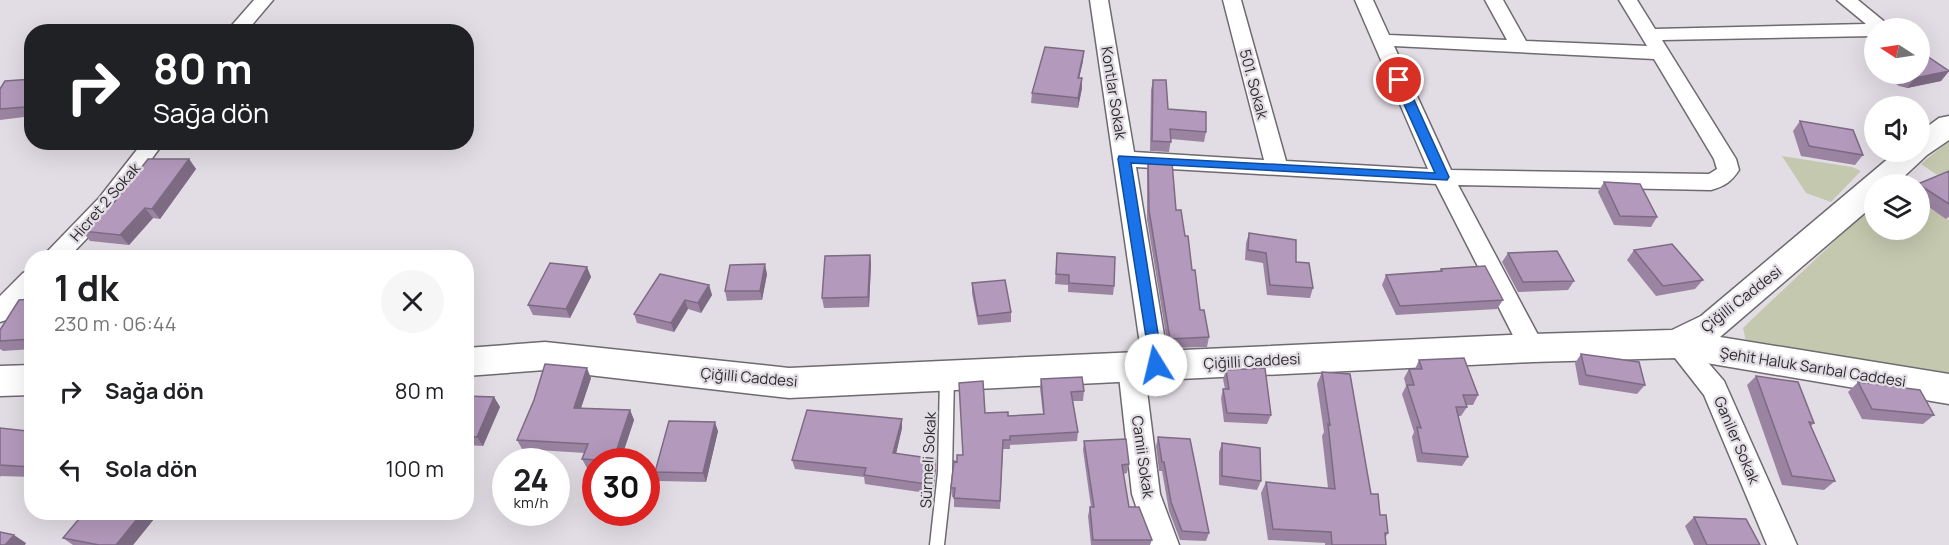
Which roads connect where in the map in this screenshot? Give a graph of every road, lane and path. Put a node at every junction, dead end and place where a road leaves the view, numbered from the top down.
1 (264, 0) edge
2 (1099, 0) edge
3 (1232, 0) edge
4 (1364, 0) edge
5 (1494, 0) edge
6 (1628, 0) edge
7 (1846, 0) edge
8 (1869, 18) edge
9 (242, 24) edge
10 (1864, 31) edge
11 (1381, 40) junction
12 (1655, 44) junction
13 (1520, 47) junction
14 (1949, 125) edge
15 (1930, 139) edge
16 (149, 150) edge
17 (1124, 159) junction
18 (1903, 162) edge
19 (1277, 168) junction
20 (1889, 174) edge
21 (1443, 177) junction
22 (1864, 196) edge
23 (62, 250) edge
24 (24, 287) edge
25 (0, 312) edge
26 (1677, 344) junction
27 (1532, 348) junction
28 (474, 361) edge
29 (1143, 366) junction
30 (947, 376) junction
31 (24, 380) edge
32 (0, 381) edge
33 (1949, 389) edge
34 (937, 545) edge
35 (1164, 545) edge
36 (1782, 545) edge

1 - 9 street
2 - 17 street, Kontlar Sokak
3 - 19 street, 501. Sokak
4 - 11 street
5 - 13 street
6 - 12 street
7 - 8 street
10 - 12 street
11 - 13 street
11 - 21 street
12 - 13 street
12 - 21 street
14 - 15 main road
16 - 23 street, Hicret 2 Sokak
17 - 19 street
17 - 29 street, Kontlar Sokak
18 - 20 main road, Çiğilli Caddesi
19 - 21 street
21 - 27 street
22 - 26 main road, Çiğilli Caddesi
24 - 25 street
26 - 27 main road, Çiğilli Caddesi
26 - 33 main road, Şehit Haluk Sarıbal Caddesi
26 - 36 street, Ganiler Sokak
27 - 29 main road, Çiğilli Caddesi
28 - 30 main road, Çiğilli Caddesi
29 - 30 main road, Çiğilli Caddesi
29 - 35 street, Camii Sokak
30 - 34 lane, Sürmeli Sokak
31 - 32 main road

